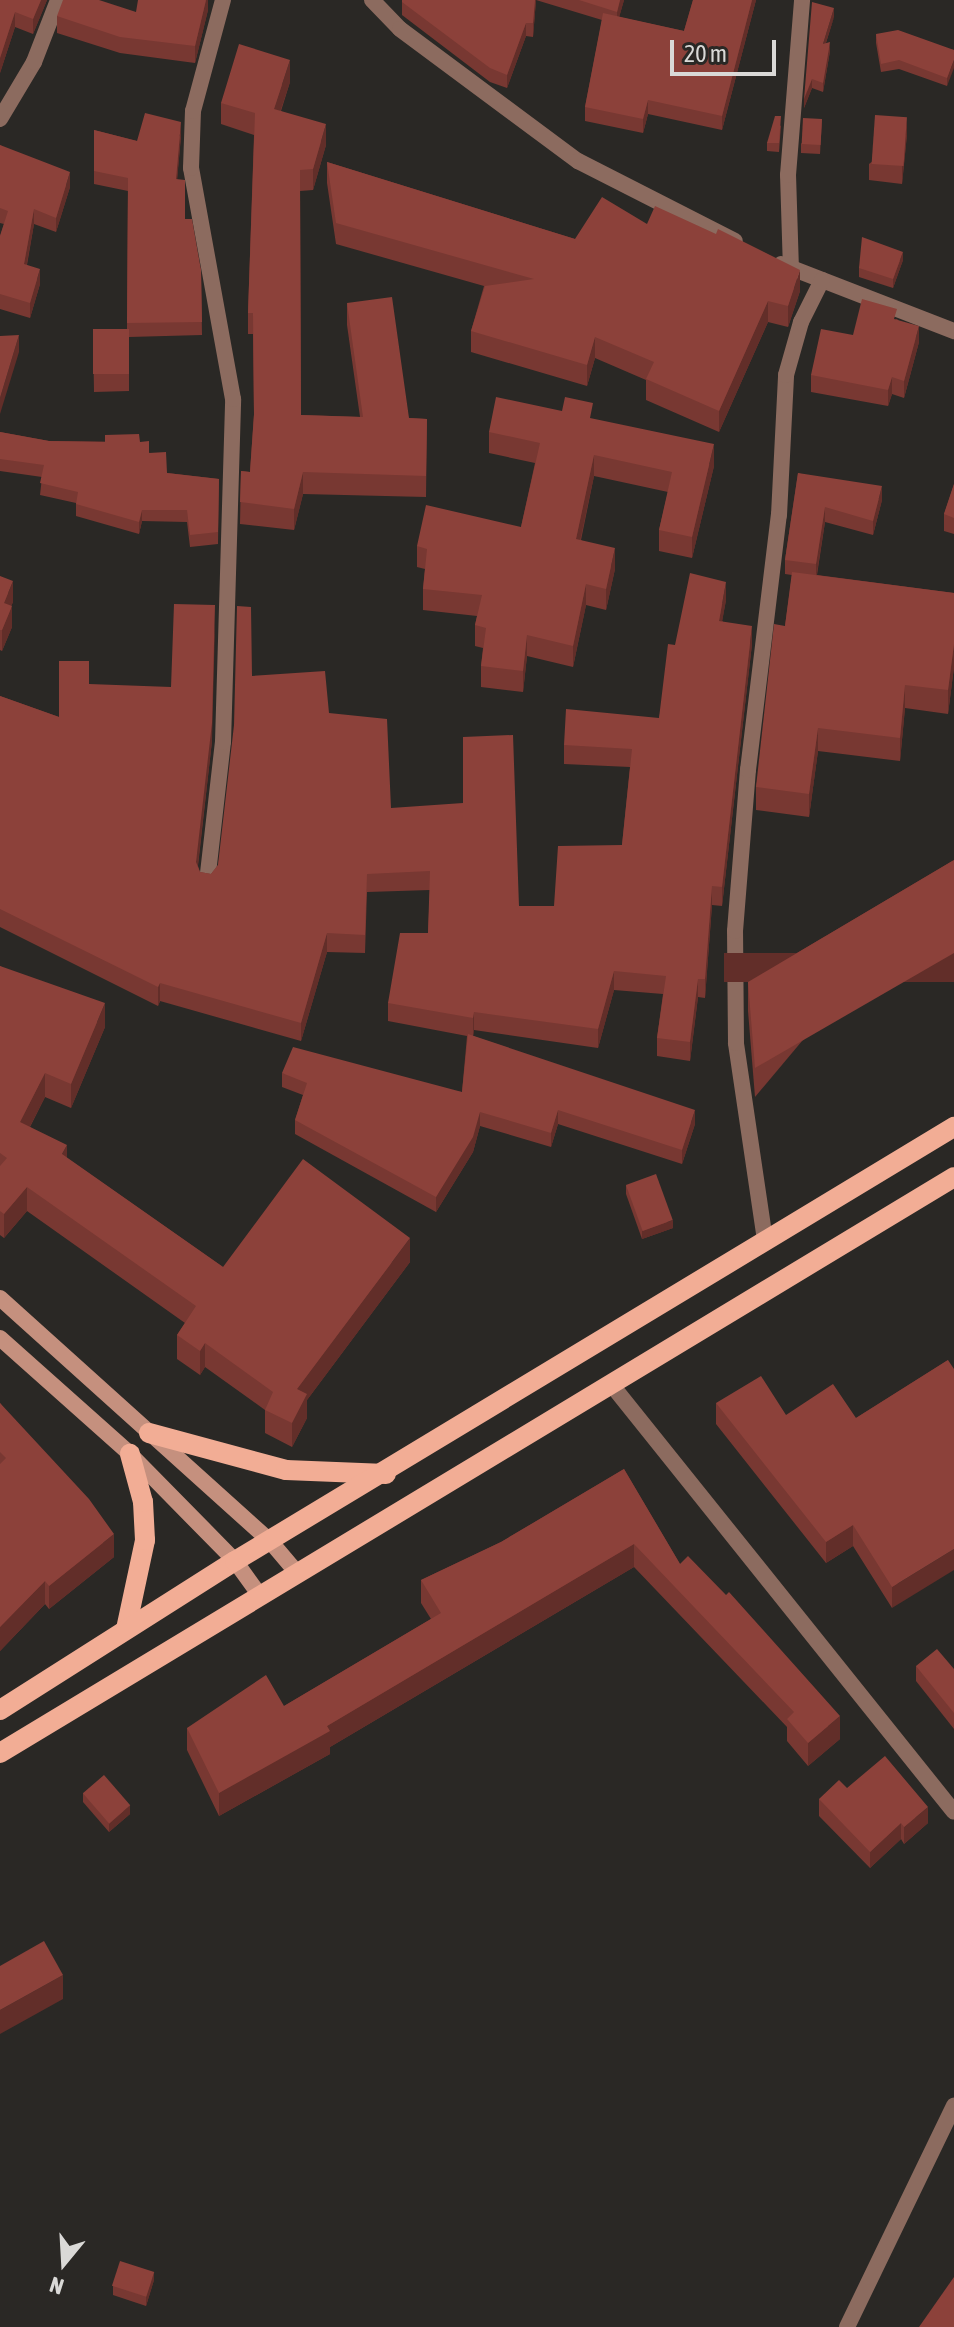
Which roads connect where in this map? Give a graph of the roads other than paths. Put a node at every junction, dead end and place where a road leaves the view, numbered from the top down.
1 (58, 0) edge
2 (223, 0) edge
3 (372, 0) edge
4 (802, 0) edge
5 (0, 119) edge
6 (791, 270) junction
7 (822, 280) junction
8 (954, 331) edge
9 (207, 882) edge
10 (954, 1127) edge
11 (954, 1177) edge
12 (765, 1240) junction
13 (0, 1298) edge
14 (0, 1338) edge
15 (611, 1384) junction
16 (149, 1433) junction
17 (130, 1454) junction
18 (386, 1474) junction
19 (270, 1541) junction
20 (235, 1561) junction
21 (298, 1574) junction
22 (261, 1597) junction
23 (126, 1629) junction
24 (0, 1710) edge
25 (0, 1753) edge
26 (954, 1812) edge
27 (954, 2106) edge
28 (847, 2327) edge

1 - 5 street
2 - 9 street
3 - 6 street
4 - 6 street
6 - 7 street
7 - 8 street
7 - 12 street
10 - 12 main road
11 - 15 main road
12 - 18 main road
13 - 16 main road
14 - 17 main road
15 - 21 main road
15 - 26 street
16 - 18 main road
16 - 19 main road
17 - 20 main road
17 - 23 main road
18 - 19 main road
19 - 20 main road
19 - 21 main road
20 - 22 main road
20 - 23 main road
21 - 22 main road
22 - 25 main road
23 - 24 main road
27 - 28 street

